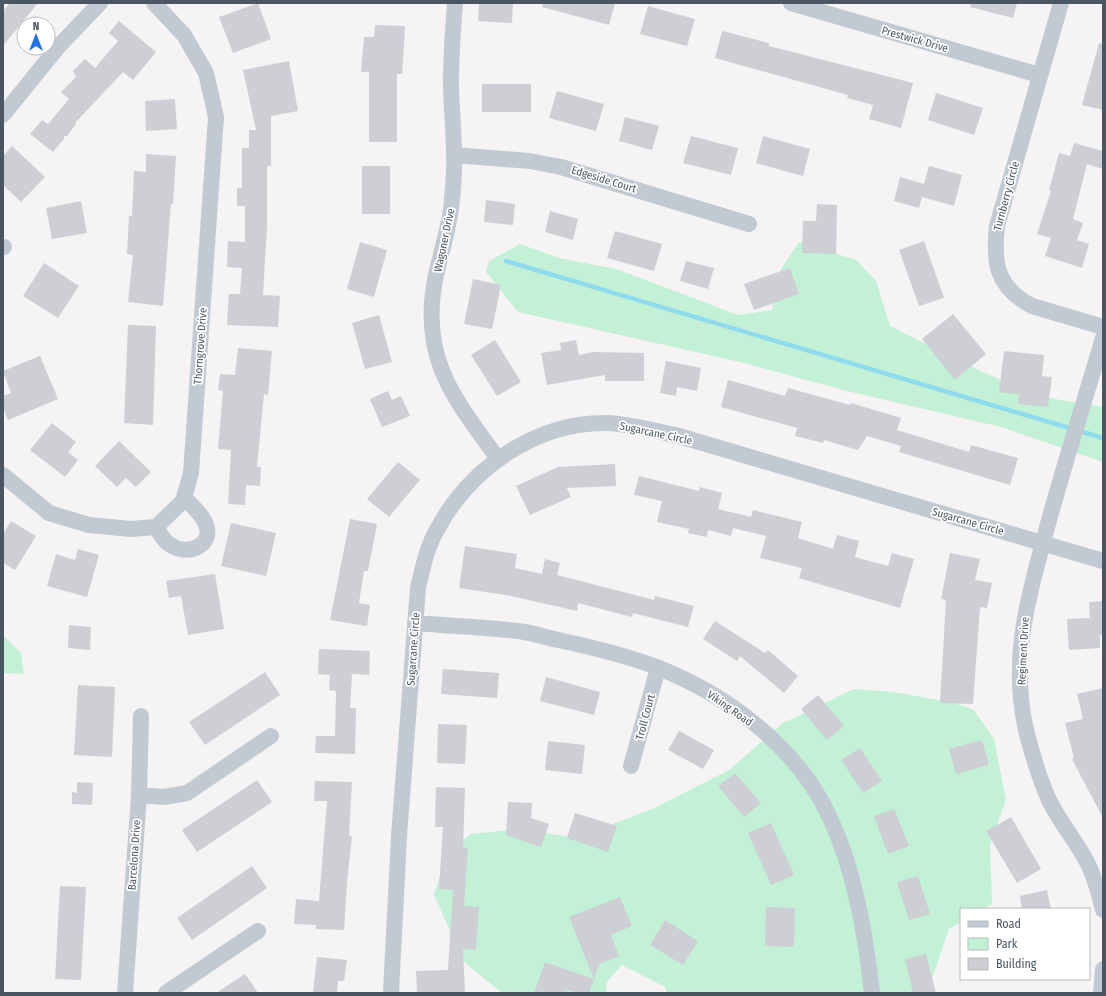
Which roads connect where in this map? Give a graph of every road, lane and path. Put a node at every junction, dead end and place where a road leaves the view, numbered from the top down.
1 (100, 3) edge
2 (154, 3) edge
3 (455, 3) edge
4 (791, 3) edge
5 (1061, 3) edge
6 (1039, 75) junction
7 (3, 115) edge
8 (454, 155) junction
9 (749, 224) dead end
10 (1103, 327) edge
11 (1103, 338) edge
12 (498, 459) junction
13 (3, 474) edge
14 (184, 497) junction
15 (156, 527) junction
16 (1043, 544) junction
17 (1103, 561) edge
18 (415, 623) junction
19 (658, 668) junction
20 (141, 716) dead end
21 (271, 736) dead end
22 (632, 766) dead end
23 (138, 795) junction
24 (1103, 910) edge
25 (258, 931) dead end
26 (1103, 969) edge
27 (125, 993) edge
28 (166, 993) edge
29 (391, 993) edge
30 (872, 993) edge
31 (1101, 993) edge

1 - 7 street
2 - 14 street, Thorngrove Drive
3 - 8 street, Wagoner Drive
4 - 6 street, Prestwick Drive
5 - 6 street, Turnberry Circle
6 - 10 street, Turnberry Circle
8 - 9 street, Edgeside Court
8 - 12 street, Wagoner Drive
11 - 16 street, Regiment Drive
12 - 16 street, Sugarcane Circle
12 - 18 street, Sugarcane Circle
13 - 15 street
14 - 15 street, Thorngrove Drive
14 - 15 street
16 - 17 street, Sugarcane Circle
16 - 24 street, Regiment Drive
18 - 19 street, Viking Road
18 - 29 street, Sugarcane Circle
19 - 22 street, Troll Court
19 - 30 street, Viking Road
20 - 23 street, Barcelona Drive
21 - 23 street
23 - 27 street, Barcelona Drive
25 - 28 street
26 - 31 street

